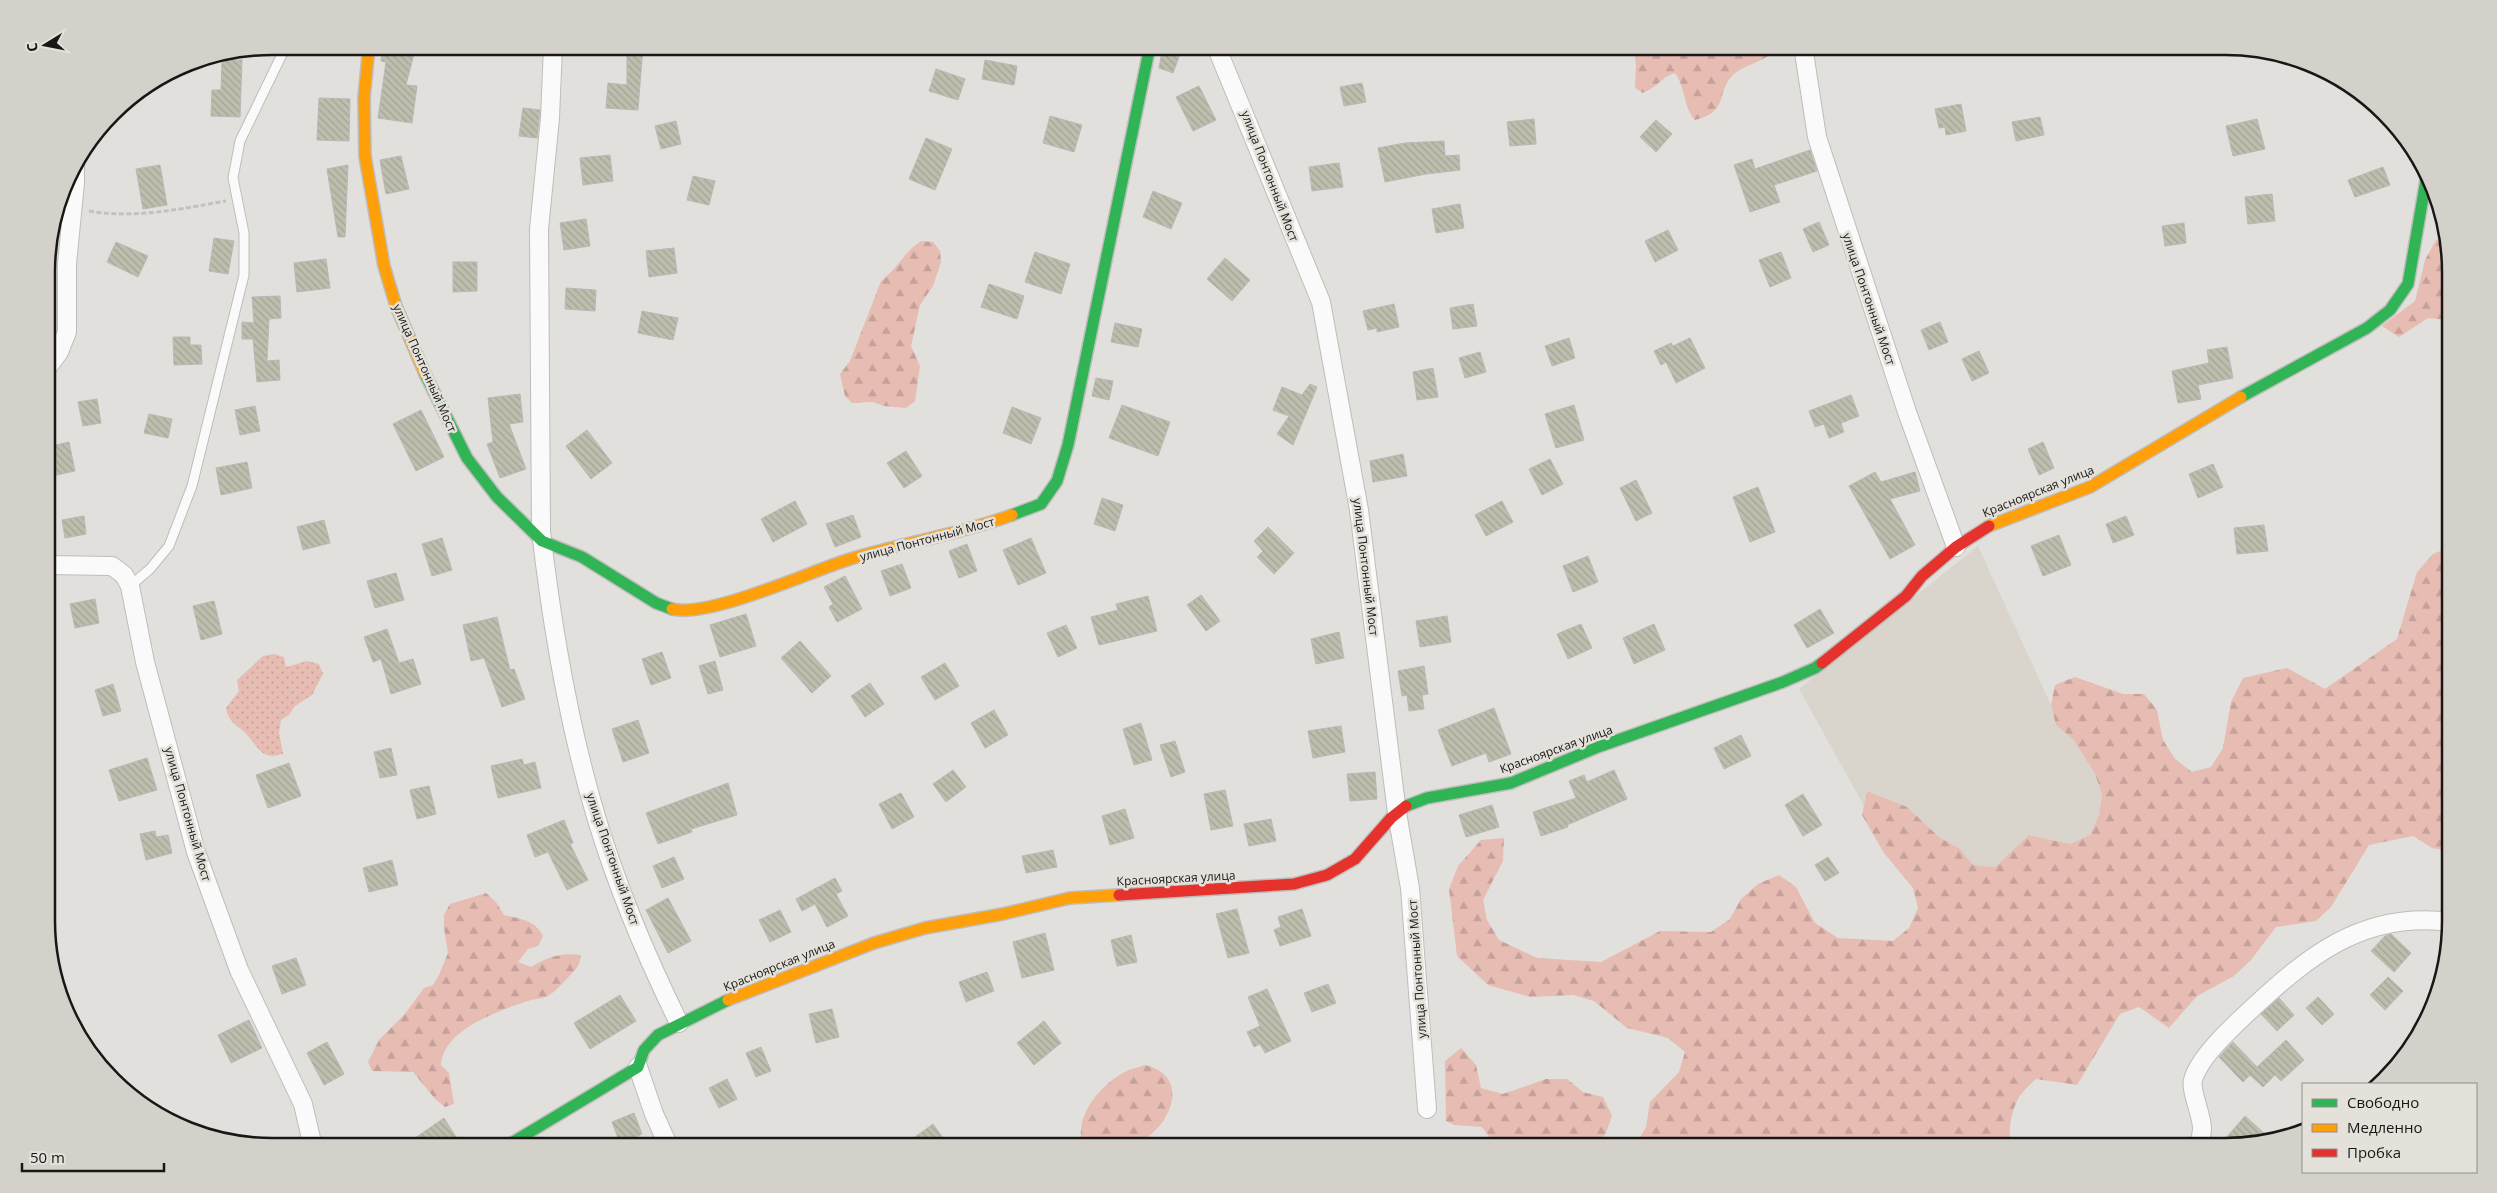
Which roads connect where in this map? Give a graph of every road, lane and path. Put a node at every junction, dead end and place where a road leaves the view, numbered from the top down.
1 (282, 55) edge
2 (368, 55) edge
3 (553, 55) edge
4 (1148, 55) edge
5 (1220, 55) edge
6 (1804, 55) edge
7 (2425, 186) edge
8 (69, 195) edge
9 (236, 199) junction
10 (66, 208) edge
11 (55, 357) edge
12 (542, 541) junction
13 (1956, 547) junction
14 (55, 565) edge
15 (130, 586) junction
16 (1397, 813) junction
17 (2442, 922) edge
18 (679, 1023) junction
19 (638, 1067) junction
20 (1427, 1109) dead end
21 (311, 1138) edge
22 (520, 1138) edge
23 (665, 1138) edge
24 (2200, 1138) edge

1 - 9 lane
2 - 12 street, улица Понтонный Мост
3 - 12 street, улица Понтонный Мост
4 - 12 street, улица Понтонный Мост
5 - 16 street, улица Понтонный Мост
6 - 13 street, улица Понтонный Мост
7 - 13 street, Красноярская улица
8 - 10 street
9 - 10 path
9 - 15 lane
10 - 11 street
12 - 18 street, улица Понтонный Мост
13 - 16 street, Красноярская улица
14 - 15 street, улица Понтонный Мост
15 - 21 street, улица Понтонный Мост
16 - 18 street, Красноярская улица
16 - 20 street, улица Понтонный Мост
17 - 24 street
18 - 19 street, Красноярская улица
19 - 22 street
19 - 23 street

